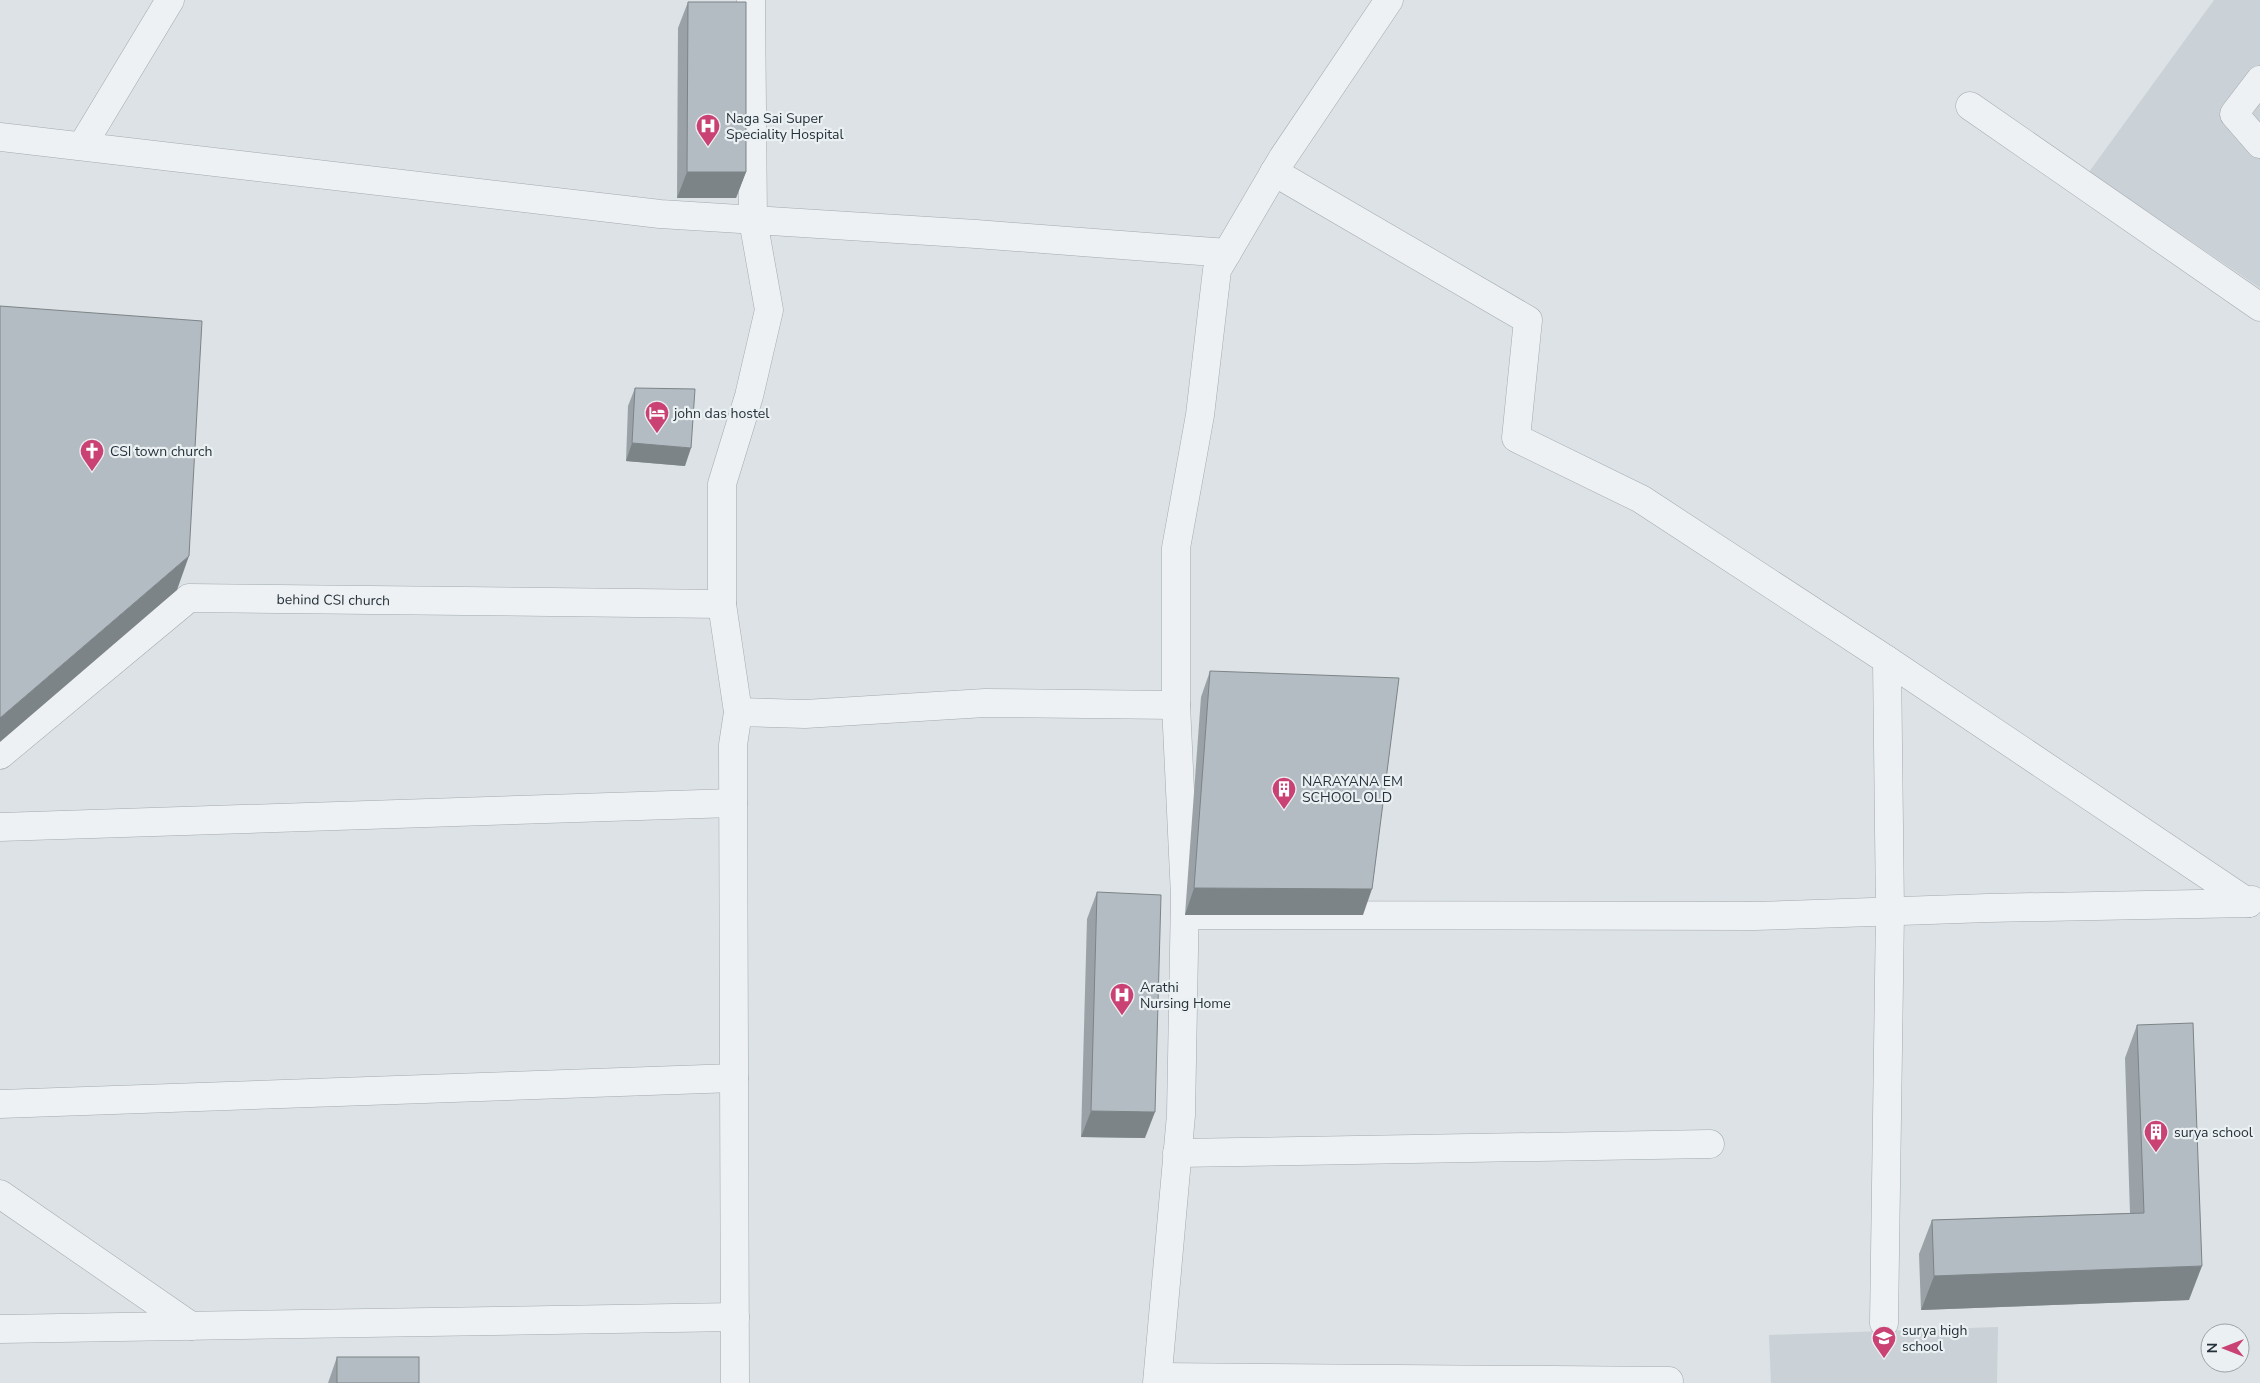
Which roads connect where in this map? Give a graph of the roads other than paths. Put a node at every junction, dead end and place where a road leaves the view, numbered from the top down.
1 (170, 0) edge
2 (751, 0) edge
3 (1389, 0) edge
4 (2260, 80) edge
5 (1970, 106) dead end
6 (0, 137) edge
7 (2260, 144) edge
8 (82, 146) junction
9 (1274, 172) junction
10 (752, 220) junction
11 (1227, 254) junction
12 (2260, 308) edge
13 (722, 604) junction
14 (1887, 660) junction
15 (1176, 705) junction
16 (738, 712) junction
17 (0, 755) edge
18 (733, 803) junction
19 (0, 827) edge
20 (2254, 898) edge
21 (1890, 912) junction
22 (1185, 915) junction
23 (734, 1078) junction
24 (0, 1104) edge
25 (1710, 1144) dead end
26 (1177, 1154) junction
27 (0, 1194) edge
28 (735, 1318) junction
29 (1884, 1323) dead end
30 (191, 1326) junction
31 (0, 1329) edge
32 (1157, 1380) edge
33 (1669, 1381) dead end
34 (735, 1383) edge

1 - 8 street
2 - 10 street
3 - 9 street
4 - 7 street
5 - 12 street
6 - 8 street
8 - 10 street
9 - 11 street
9 - 14 street
10 - 11 street
10 - 13 street
11 - 15 street
13 - 16 street
13 - 17 street, behind CSI church
14 - 20 street
14 - 21 street
15 - 16 street
15 - 22 street
16 - 18 street
18 - 19 street
18 - 23 street
20 - 21 street
21 - 22 street
21 - 29 street
22 - 26 street
23 - 24 street
23 - 28 street
25 - 26 street
26 - 32 street
27 - 30 street
28 - 30 street
28 - 34 street
30 - 31 street
32 - 33 street

